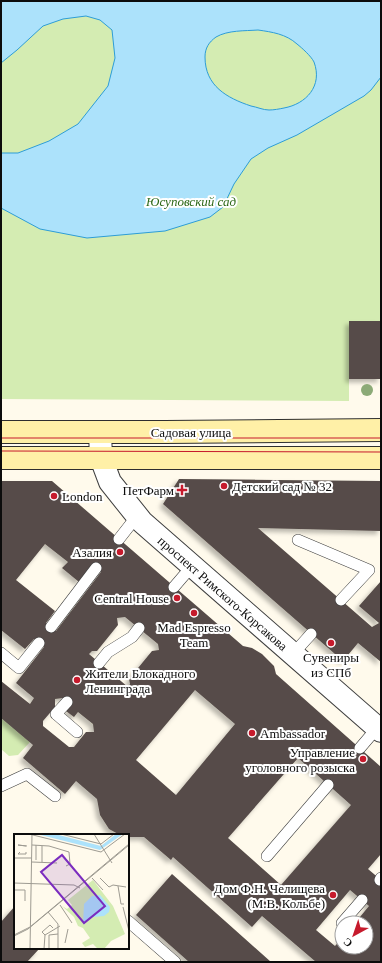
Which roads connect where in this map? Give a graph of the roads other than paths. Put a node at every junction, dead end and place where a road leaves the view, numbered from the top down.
1 (381, 430) edge
2 (1, 432) edge
3 (100, 432) junction
4 (1, 458) edge
5 (101, 458) junction
6 (381, 458) edge
7 (137, 516) junction
8 (119, 539) dead end
9 (298, 540) dead end
10 (192, 566) junction
11 (96, 568) dead end
12 (174, 587) dead end
13 (341, 600) dead end
14 (51, 627) dead end
15 (139, 628) dead end
16 (311, 634) dead end
17 (39, 643) dead end
18 (1, 653) edge
19 (293, 654) junction
20 (99, 663) dead end
21 (66, 702) dead end
22 (379, 729) edge
23 (77, 732) dead end
24 (360, 748) dead end
25 (328, 785) dead end
26 (1, 786) edge
27 (55, 796) dead end
28 (267, 856) dead end
29 (362, 900) dead end
30 (349, 915) edge
31 (129, 922) edge
32 (174, 962) edge

1 - 3 main road, Садовая улица
2 - 3 main road, Садовая улица
3 - 5 street, проспект Римского-Корсакова
4 - 5 main road, Садовая улица
5 - 6 main road, Садовая улица
5 - 7 street, проспект Римского-Корсакова
7 - 8 lane
7 - 10 street, проспект Римского-Корсакова
9 - 13 lane
10 - 12 lane
10 - 19 street, проспект Римского-Корсакова
11 - 14 lane
15 - 20 lane
16 - 19 lane
17 - 18 lane
19 - 22 street, проспект Римского-Корсакова
21 - 23 lane
22 - 24 lane
25 - 28 lane
26 - 27 lane
29 - 30 lane
31 - 32 lane

